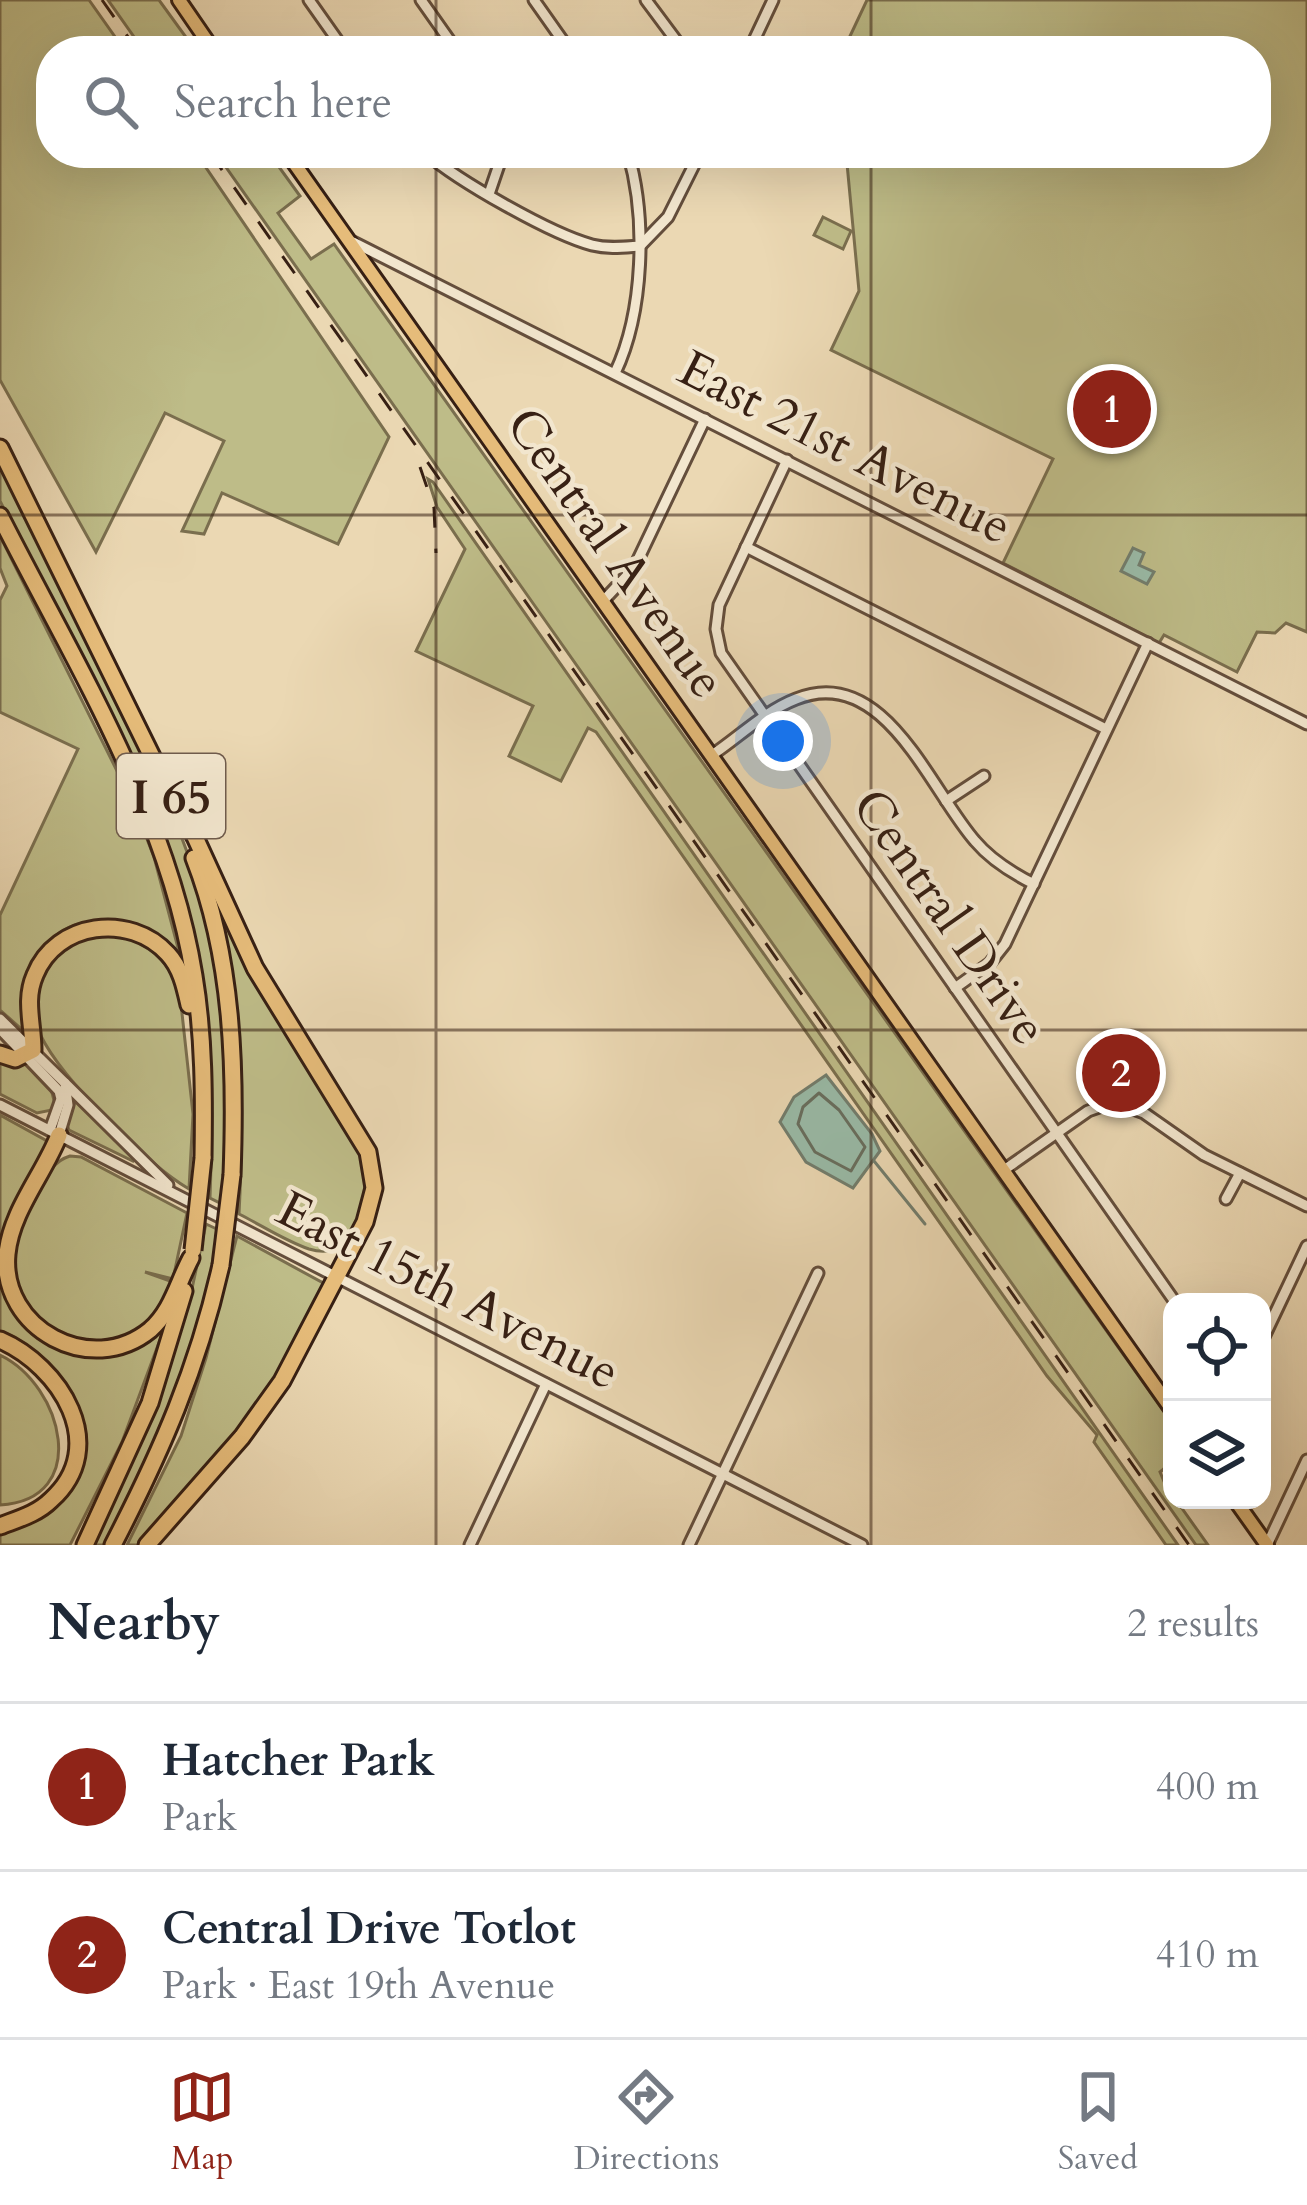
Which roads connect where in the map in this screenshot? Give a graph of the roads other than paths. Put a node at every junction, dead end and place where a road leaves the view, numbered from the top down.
1 (178, 0) edge
2 (309, 0) edge
3 (421, 0) edge
4 (534, 0) edge
5 (646, 0) edge
6 (773, 0) edge
7 (203, 36) edge
8 (334, 36) edge
9 (446, 36) edge
10 (559, 36) edge
11 (673, 36) edge
12 (756, 36) edge
13 (298, 168) edge
14 (445, 168) edge
15 (498, 168) edge
16 (632, 168) edge
17 (693, 168) edge
18 (489, 194) junction
19 (350, 240) junction
20 (640, 246) junction
21 (615, 374) junction
22 (705, 419) junction
23 (0, 448) edge
24 (787, 460) junction
25 (0, 516) edge
26 (746, 547) junction
27 (603, 602) junction
28 (1148, 643) junction
29 (764, 718) junction
30 (1307, 724) edge
31 (1106, 729) junction
32 (712, 755) junction
33 (984, 776) dead end
34 (164, 778) junction
35 (946, 801) junction
36 (1034, 884) junction
37 (955, 988) junction
38 (0, 1019) edge
39 (0, 1029) edge
40 (29, 1052) junction
41 (0, 1054) edge
42 (202, 1060) junction
43 (65, 1083) junction
44 (0, 1105) edge
45 (55, 1133) junction
46 (1056, 1133) junction
47 (1004, 1171) junction
48 (1240, 1173) junction
49 (177, 1193) junction
50 (1226, 1199) dead end
51 (1307, 1206) edge
52 (1307, 1246) edge
53 (192, 1254) junction
54 (818, 1273) dead end
55 (338, 1276) junction
56 (1169, 1293) edge
57 (1271, 1322) edge
58 (0, 1344) edge
59 (546, 1384) junction
60 (1166, 1401) edge
61 (1307, 1460) edge
62 (723, 1474) junction
63 (1241, 1509) edge
64 (0, 1514) edge
65 (0, 1526) edge
66 (85, 1545) edge
67 (113, 1545) edge
68 (148, 1545) edge
69 (470, 1545) edge
70 (688, 1545) edge
71 (862, 1545) edge
72 (1267, 1545) edge

1 - 7 main road
2 - 8 street
3 - 9 street
4 - 10 street
5 - 11 street
6 - 12 street
13 - 19 main road, Central Avenue
14 - 18 street
15 - 18 street
16 - 20 street
17 - 20 street
18 - 20 street
19 - 21 street, East 21st Avenue
19 - 27 main road, Central Avenue
20 - 21 street
21 - 22 street, East 21st Avenue
22 - 24 street, East 21st Avenue
22 - 27 street
23 - 34 highway, I 65
24 - 26 street
24 - 28 street, East 21st Avenue
25 - 42 highway, I 65
26 - 29 street, Central Drive
26 - 31 street
27 - 32 main road, Central Avenue
28 - 30 street, East 21st Avenue
28 - 31 street
29 - 32 street
29 - 35 street
29 - 37 street, Central Drive
31 - 36 street
32 - 47 main road, Central Avenue
33 - 35 street
34 - 55 highway
34 - 67 highway, I 65, bridge
35 - 36 street
36 - 37 street
37 - 46 street, Central Drive
38 - 40 street
39 - 40 street
40 - 41 highway
40 - 42 highway
40 - 43 street
40 - 45 street
42 - 53 highway, I 65, bridge
43 - 45 street
43 - 49 street
44 - 45 street, East 15th Avenue
45 - 49 street, East 15th Avenue
45 - 53 highway
46 - 47 street
46 - 48 street
46 - 56 street, Central Drive
47 - 60 main road, Central Avenue
48 - 50 street
48 - 51 street
49 - 55 street, East 15th Avenue
52 - 57 street
53 - 66 highway, I 65
54 - 62 street
55 - 59 street, East 15th Avenue
55 - 68 highway
58 - 64 highway
58 - 65 highway
59 - 62 street, East 15th Avenue
59 - 69 street
61 - 72 street
62 - 70 street
62 - 71 street, East 15th Avenue
63 - 72 main road

